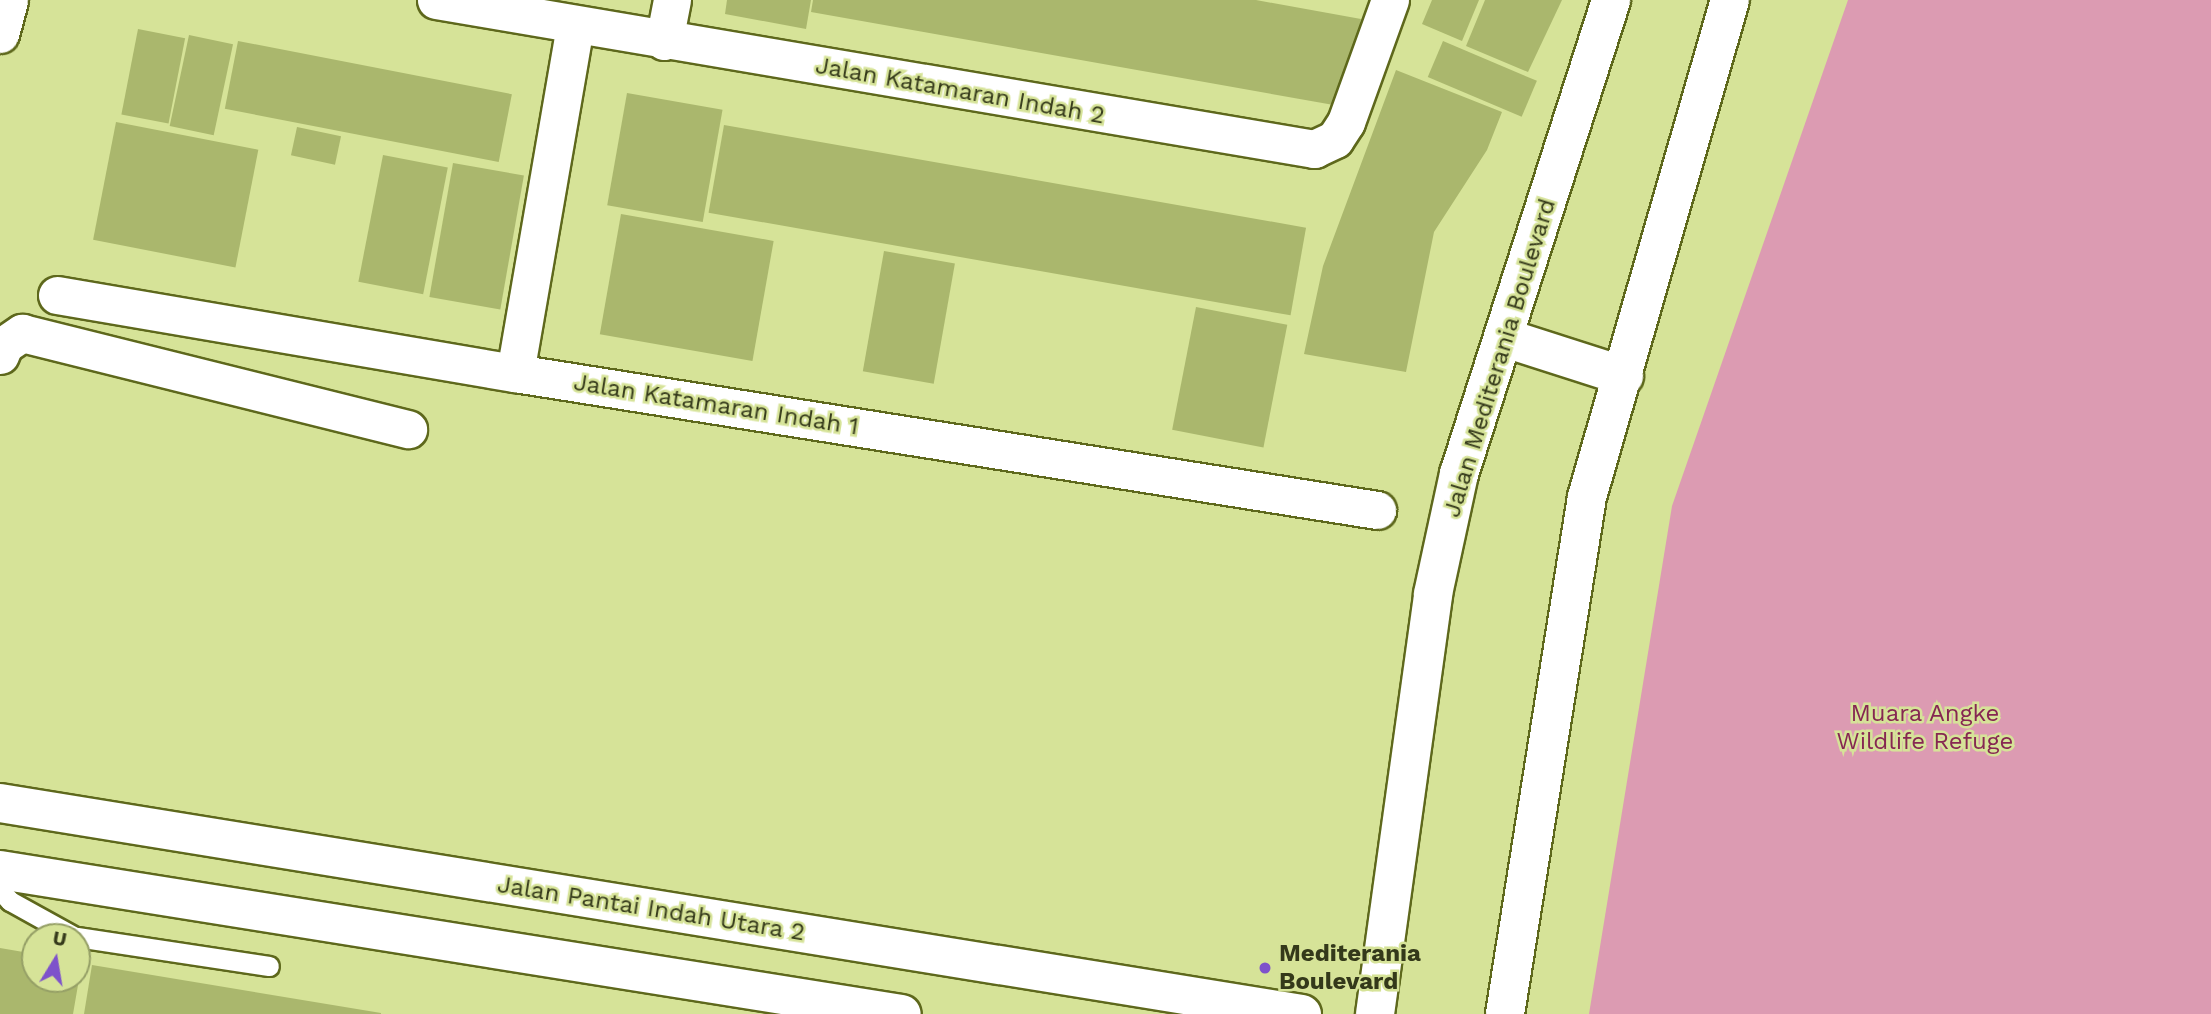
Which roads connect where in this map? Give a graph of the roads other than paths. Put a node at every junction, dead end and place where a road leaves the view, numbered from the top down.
1 (9, 0) edge
2 (436, 0) edge
3 (671, 0) edge
4 (1390, 0) edge
5 (1611, 0) edge
6 (1730, 0) edge
7 (504, 6) edge
8 (575, 25) junction
9 (0, 34) edge
10 (664, 41) junction
11 (57, 295) dead end
12 (1505, 338) junction
13 (0, 355) edge
14 (515, 373) junction
15 (1624, 376) junction
16 (408, 429) dead end
17 (1377, 510) dead end
18 (0, 803) edge
19 (0, 870) edge
20 (0, 890) edge
21 (50, 923) edge
22 (91, 939) edge
23 (269, 966) dead end
24 (1237, 1009) edge
25 (902, 1014) edge
26 (1302, 1014) edge
27 (1375, 1014) edge
28 (1505, 1014) edge

1 - 9 street
2 - 7 street, Jalan Katamaran Indah 2
3 - 10 street
4 - 10 street, Jalan Katamaran Indah 2
5 - 12 street, Jalan Mediterania Boulevard
6 - 15 street
7 - 8 street, Jalan Katamaran Indah 2
8 - 10 street, Jalan Katamaran Indah 2
8 - 14 street
11 - 14 street, Jalan Katamaran Indah 1
12 - 15 street
12 - 27 street, Jalan Mediterania Boulevard
13 - 16 street
14 - 17 street, Jalan Katamaran Indah 1
15 - 28 street
18 - 24 street, Jalan Pantai Indah Utara 2
19 - 25 street
20 - 21 lane
22 - 23 lane
24 - 26 street, Jalan Pantai Indah Utara 2

